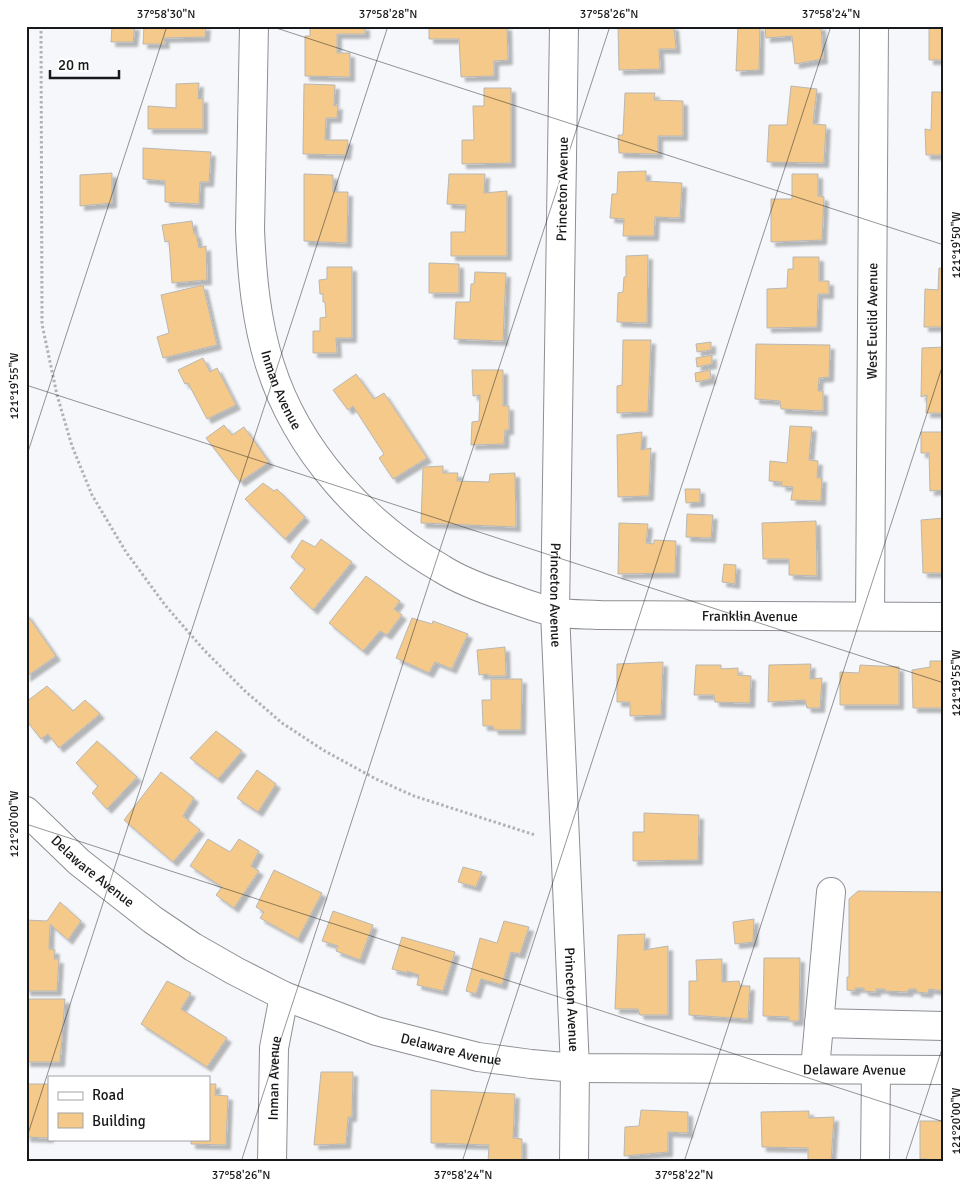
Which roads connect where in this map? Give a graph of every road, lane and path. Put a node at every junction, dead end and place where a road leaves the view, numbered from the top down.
1 (41, 26) edge
2 (254, 26) edge
3 (564, 26) edge
4 (874, 26) edge
5 (555, 612) junction
6 (870, 616) junction
7 (944, 617) edge
8 (26, 811) edge
9 (536, 835) dead end
10 (831, 892) dead end
11 (284, 996) junction
12 (819, 1024) junction
13 (944, 1026) edge
14 (575, 1068) junction
15 (815, 1069) junction
16 (876, 1070) junction
17 (944, 1070) edge
18 (272, 1162) edge
19 (574, 1162) edge
20 (875, 1162) edge

1 - 9 path
2 - 5 street, Inman Avenue
3 - 5 street, Princeton Avenue
4 - 6 street, West Euclid Avenue
5 - 6 street, Franklin Avenue
5 - 14 street, Princeton Avenue
6 - 7 street, Franklin Avenue
8 - 11 street, Delaware Avenue
10 - 12 street
11 - 14 street, Delaware Avenue
11 - 18 street, Inman Avenue
12 - 13 street
12 - 15 street
14 - 15 street, Delaware Avenue
14 - 19 street, Princeton Avenue
15 - 16 street, Delaware Avenue
16 - 17 street, Delaware Avenue
16 - 20 street

